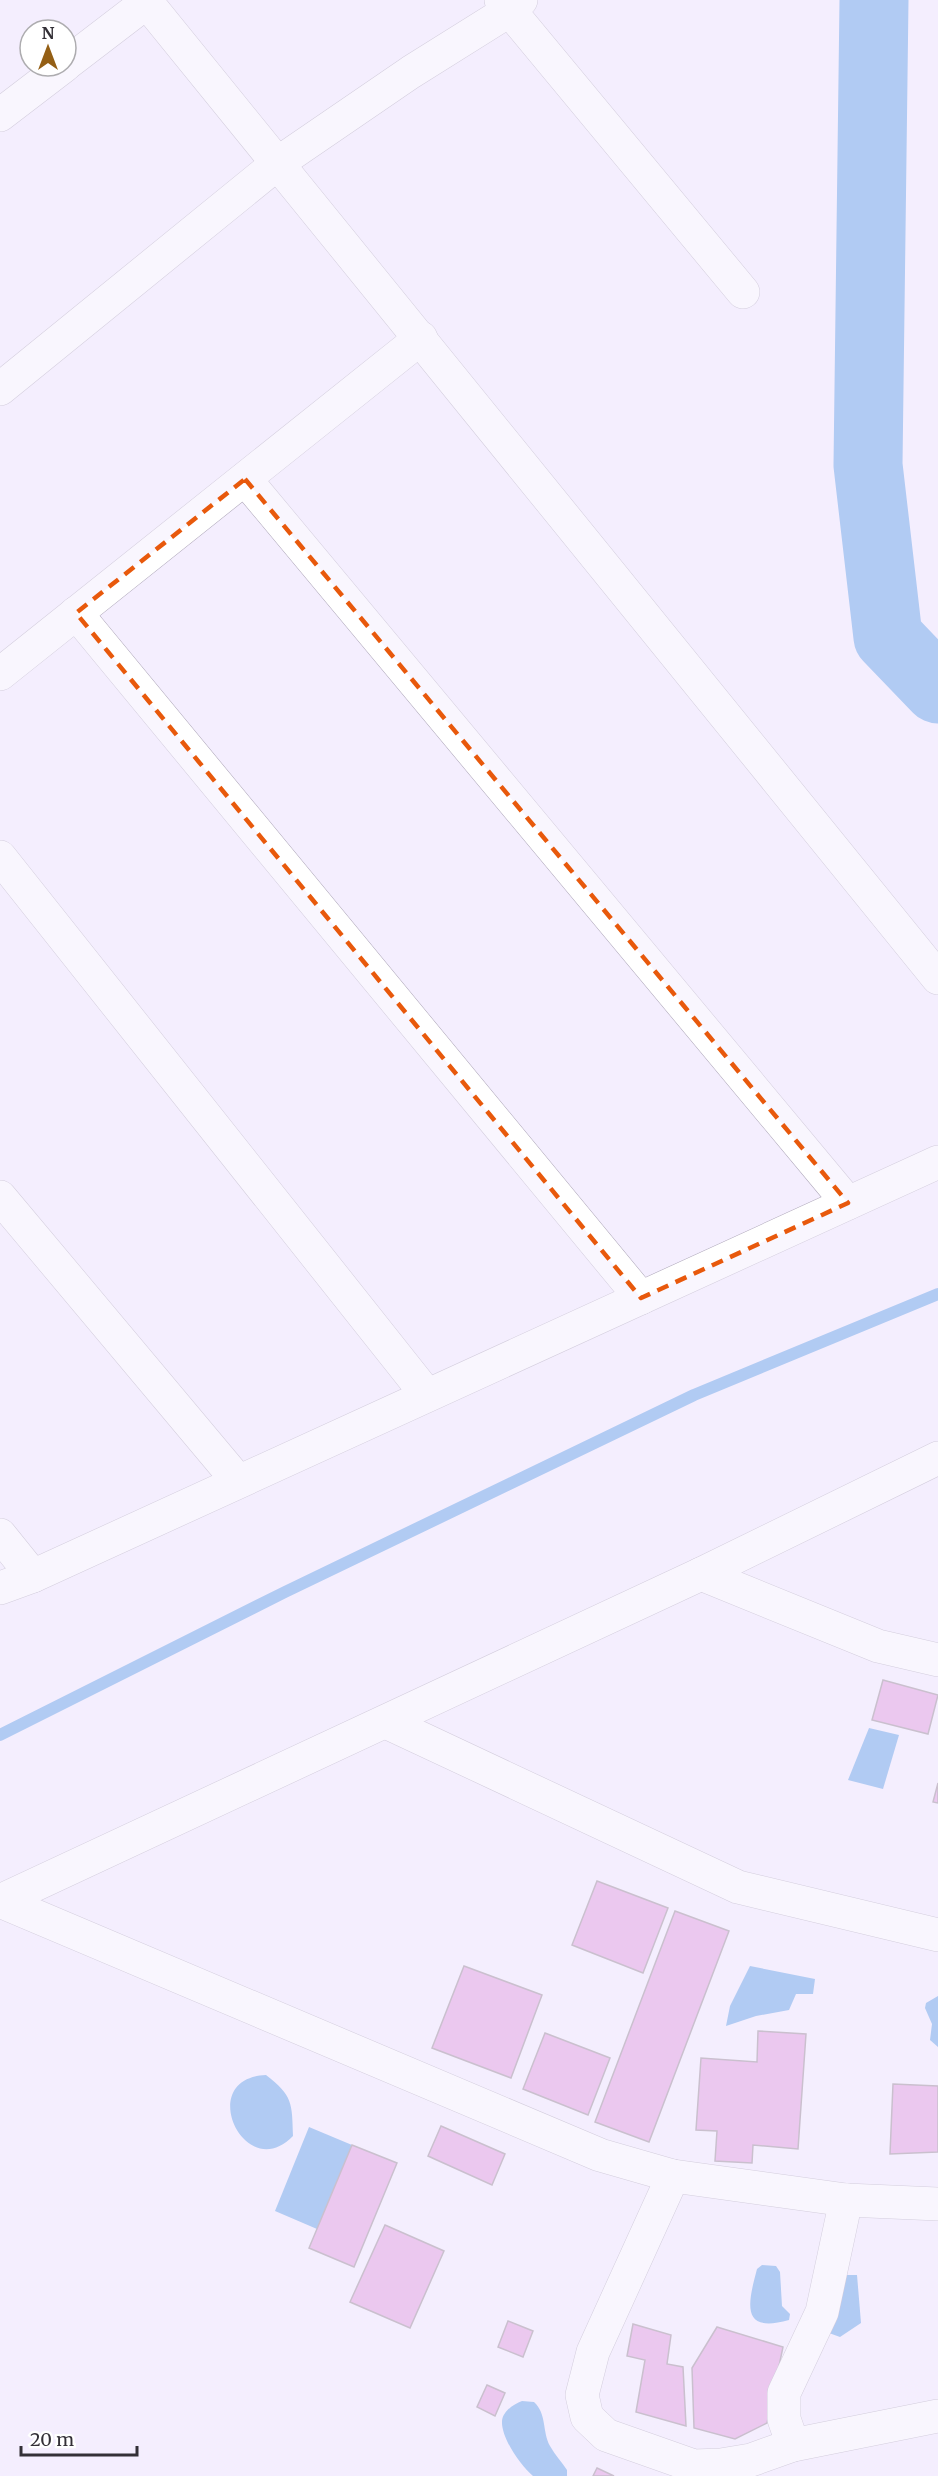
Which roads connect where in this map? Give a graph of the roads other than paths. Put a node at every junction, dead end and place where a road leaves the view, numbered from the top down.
1 (146, 1) edge
2 (511, 3) edge
3 (78, 55) edge
4 (48, 78) edge
5 (0, 115) edge
6 (278, 163) junction
7 (743, 292) dead end
8 (421, 339) junction
9 (0, 389) edge
10 (245, 479) junction
11 (76, 613) junction
12 (0, 674) edge
13 (0, 858) edge
14 (938, 978) edge
15 (938, 1162) edge
16 (0, 1197) edge
17 (848, 1203) junction
18 (641, 1298) junction
19 (427, 1395) junction
20 (938, 1458) edge
21 (238, 1481) junction
22 (0, 1534) edge
23 (701, 1574) junction
24 (33, 1576) junction
25 (0, 1588) edge
26 (938, 1660) edge
27 (387, 1722) junction
28 (0, 1901) edge
29 (938, 1935) edge
30 (673, 2176) junction
31 (846, 2200) junction
32 (938, 2204) edge
33 (938, 2416) edge
34 (793, 2445) junction

1 - 3 street
1 - 6 street
2 - 6 street
2 - 7 street
4 - 5 street
6 - 8 street
6 - 9 street
8 - 10 street
8 - 14 street
10 - 11 street
10 - 17 street
11 - 12 street
11 - 18 street
13 - 19 street
15 - 17 street
16 - 21 street
17 - 18 street
18 - 19 street
19 - 21 street
20 - 23 street
21 - 24 street
22 - 24 street
23 - 26 street
23 - 27 street
24 - 25 street
27 - 28 street
27 - 29 street
28 - 30 street
30 - 31 street
30 - 34 street
31 - 32 street
31 - 34 street
33 - 34 street

